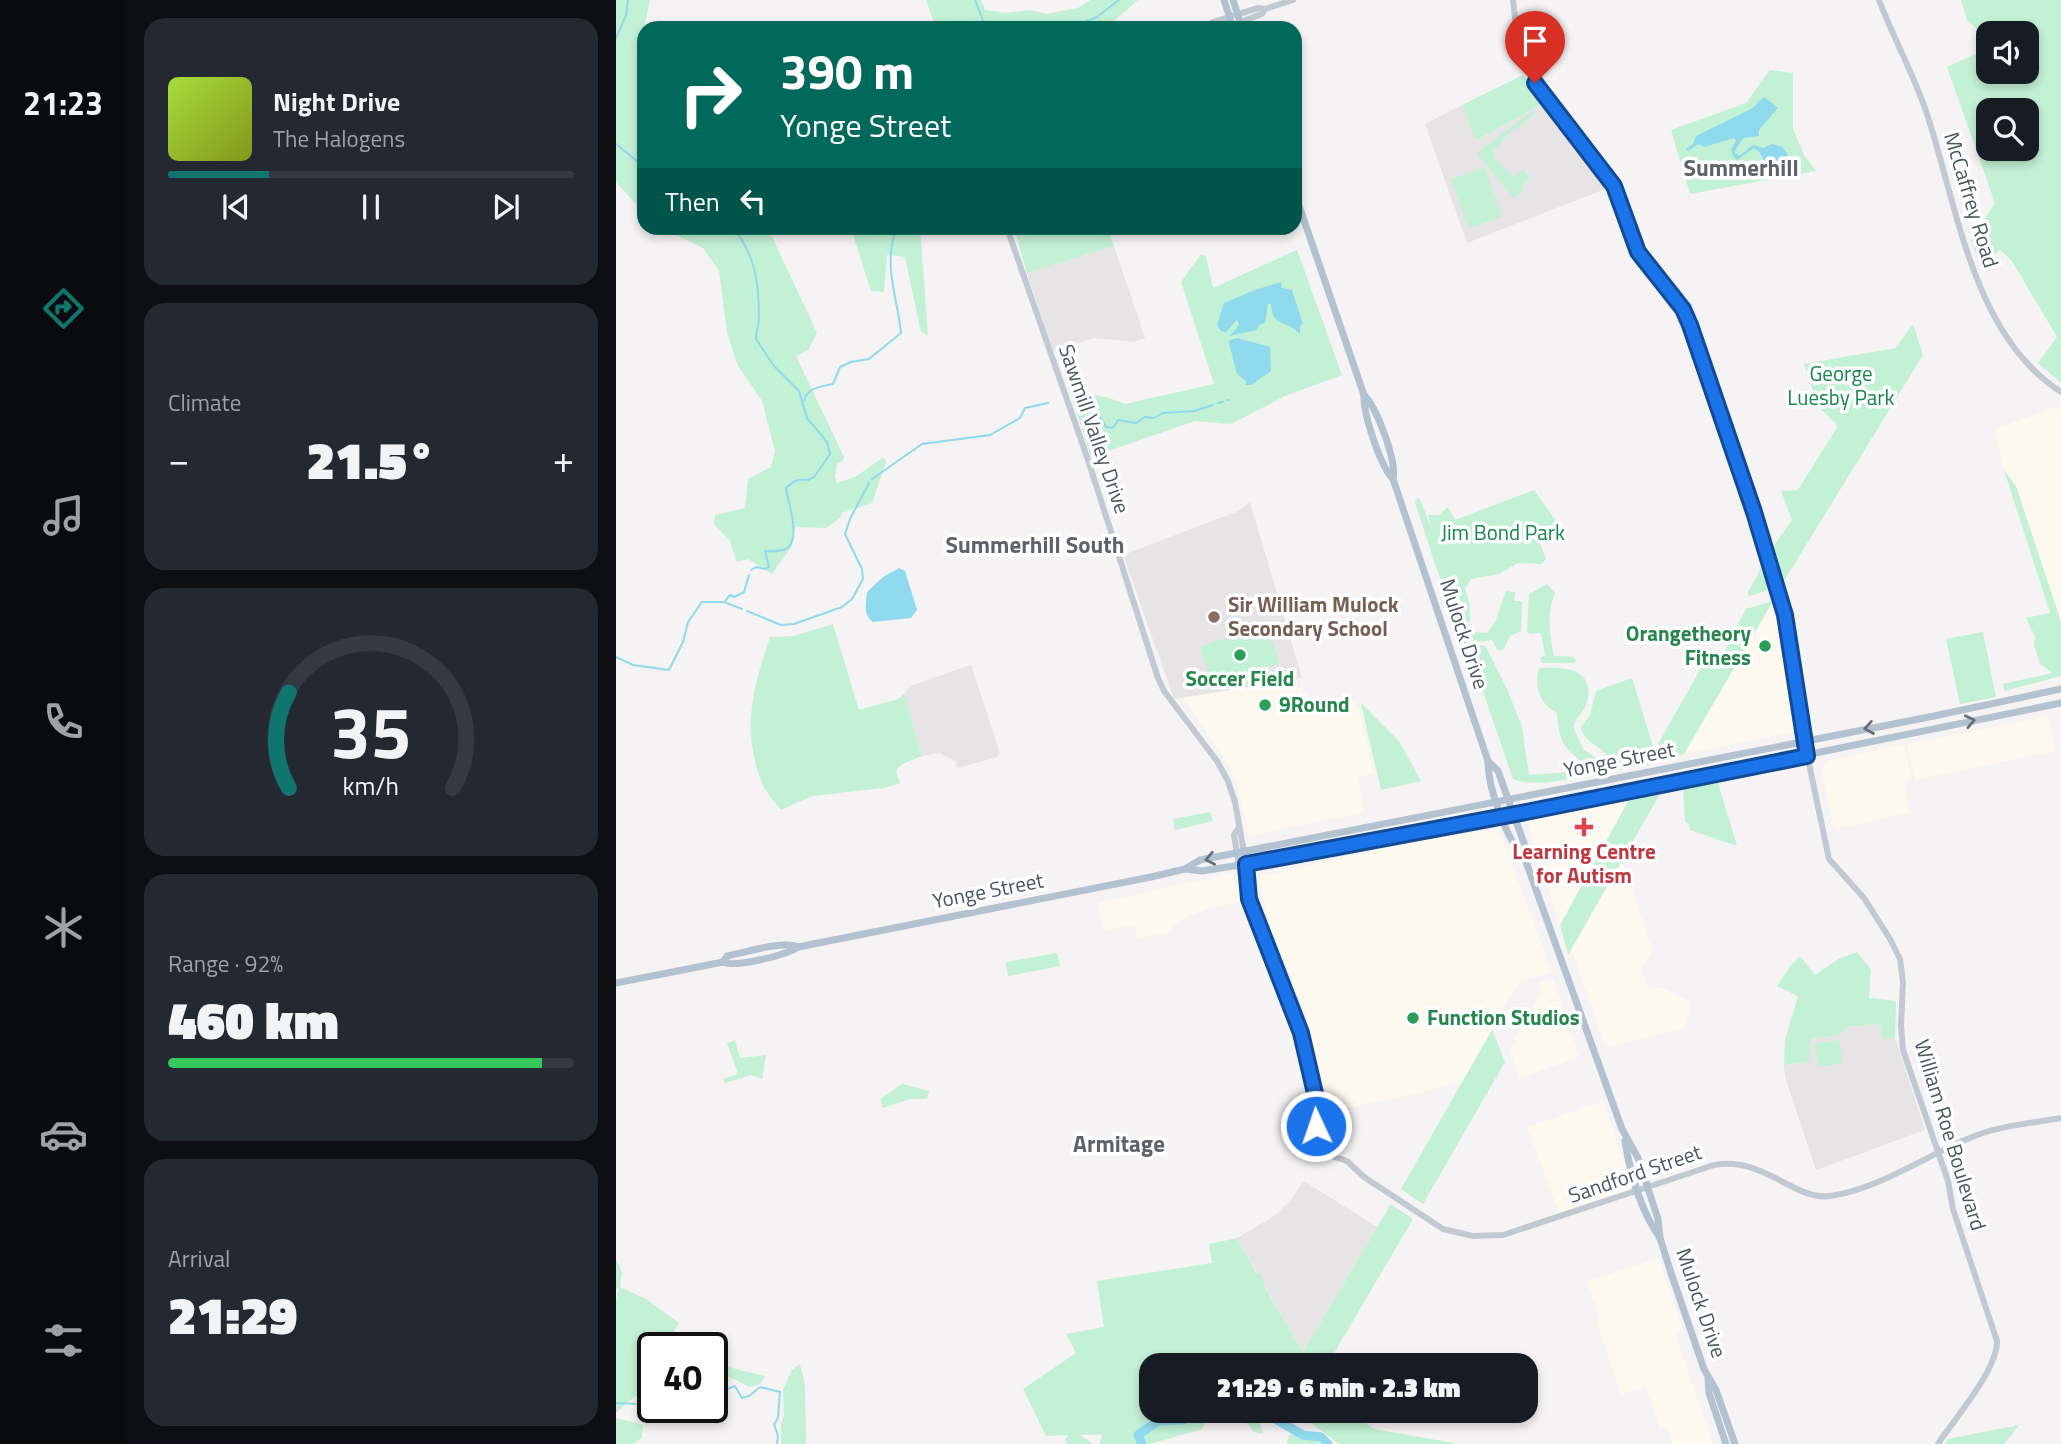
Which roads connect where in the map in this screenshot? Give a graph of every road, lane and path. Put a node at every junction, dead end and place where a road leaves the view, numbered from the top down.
1 (1224, 0) edge
2 (1233, 0) edge
3 (1293, 0) edge
4 (1513, 0) edge
5 (1879, 0) edge
6 (1229, 16) junction
7 (1216, 21) edge
8 (1230, 21) edge
9 (1240, 21) edge
10 (1302, 214) edge
11 (1009, 235) edge
12 (2061, 392) edge
13 (2061, 689) edge
14 (2061, 703) edge
15 (1804, 740) junction
16 (1807, 756) junction
17 (1488, 761) junction
18 (1507, 800) junction
19 (1496, 802) junction
20 (1512, 814) junction
21 (1502, 816) junction
22 (1241, 853) junction
23 (1525, 859) junction
24 (1242, 864) junction
25 (1185, 869) junction
26 (616, 983) edge
27 (2061, 1118) edge
28 (1624, 1135) junction
29 (1311, 1149) joint
30 (1938, 1153) junction
31 (1648, 1188) junction
32 (1639, 1191) junction
33 (1660, 1238) junction
34 (1708, 1379) junction
35 (1726, 1444) edge
36 (1735, 1444) edge
37 (1938, 1444) edge

1 - 6 main road
2 - 9 main road
3 - 9 street
4 - 15 street, William Roe Boulevard
5 - 12 street, McCaffrey Road
6 - 7 street
6 - 8 main road
6 - 9 street
10 - 17 main road, Mulock Drive
11 - 22 street, Sawmill Valley Drive
13 -> 15 main road, Yonge Street
16 -> 14 main road, Yonge Street
15 - 16 street, William Roe Boulevard
15 - 18 main road, Yonge Street
16 - 20 main road, Yonge Street
16 - 30 street, William Roe Boulevard
17 - 18 main road, Mulock Drive
17 - 19 main road, Mulock Drive
18 - 19 main road, Yonge Street
18 - 20 main road, Mulock Drive
19 - 21 main road, Mulock Drive
19 - 22 main road, Yonge Street
20 - 21 main road, Yonge Street
20 - 23 main road, Mulock Drive
21 - 23 main road, Mulock Drive
21 - 24 main road, Yonge Street
22 - 24 street, Sawmill Valley Drive
22 -> 25 main road, Yonge Street
23 - 28 main road, Mulock Drive
24 - 25 main road, Yonge Street
24 - 29 street, Sawmill Valley Drive
25 - 26 main road, Yonge Street
27 - 30 street, Sandford Street
28 - 31 main road, Mulock Drive
28 - 32 main road, Mulock Drive
29 - 32 street, Sandford Street
30 - 31 street, Sandford Street
30 - 37 street, William Roe Boulevard
31 - 32 street, Sandford Street
31 - 33 main road, Mulock Drive
32 - 33 main road, Mulock Drive
33 - 34 main road, Mulock Drive
34 - 35 main road, Mulock Drive
34 - 36 main road, Mulock Drive

